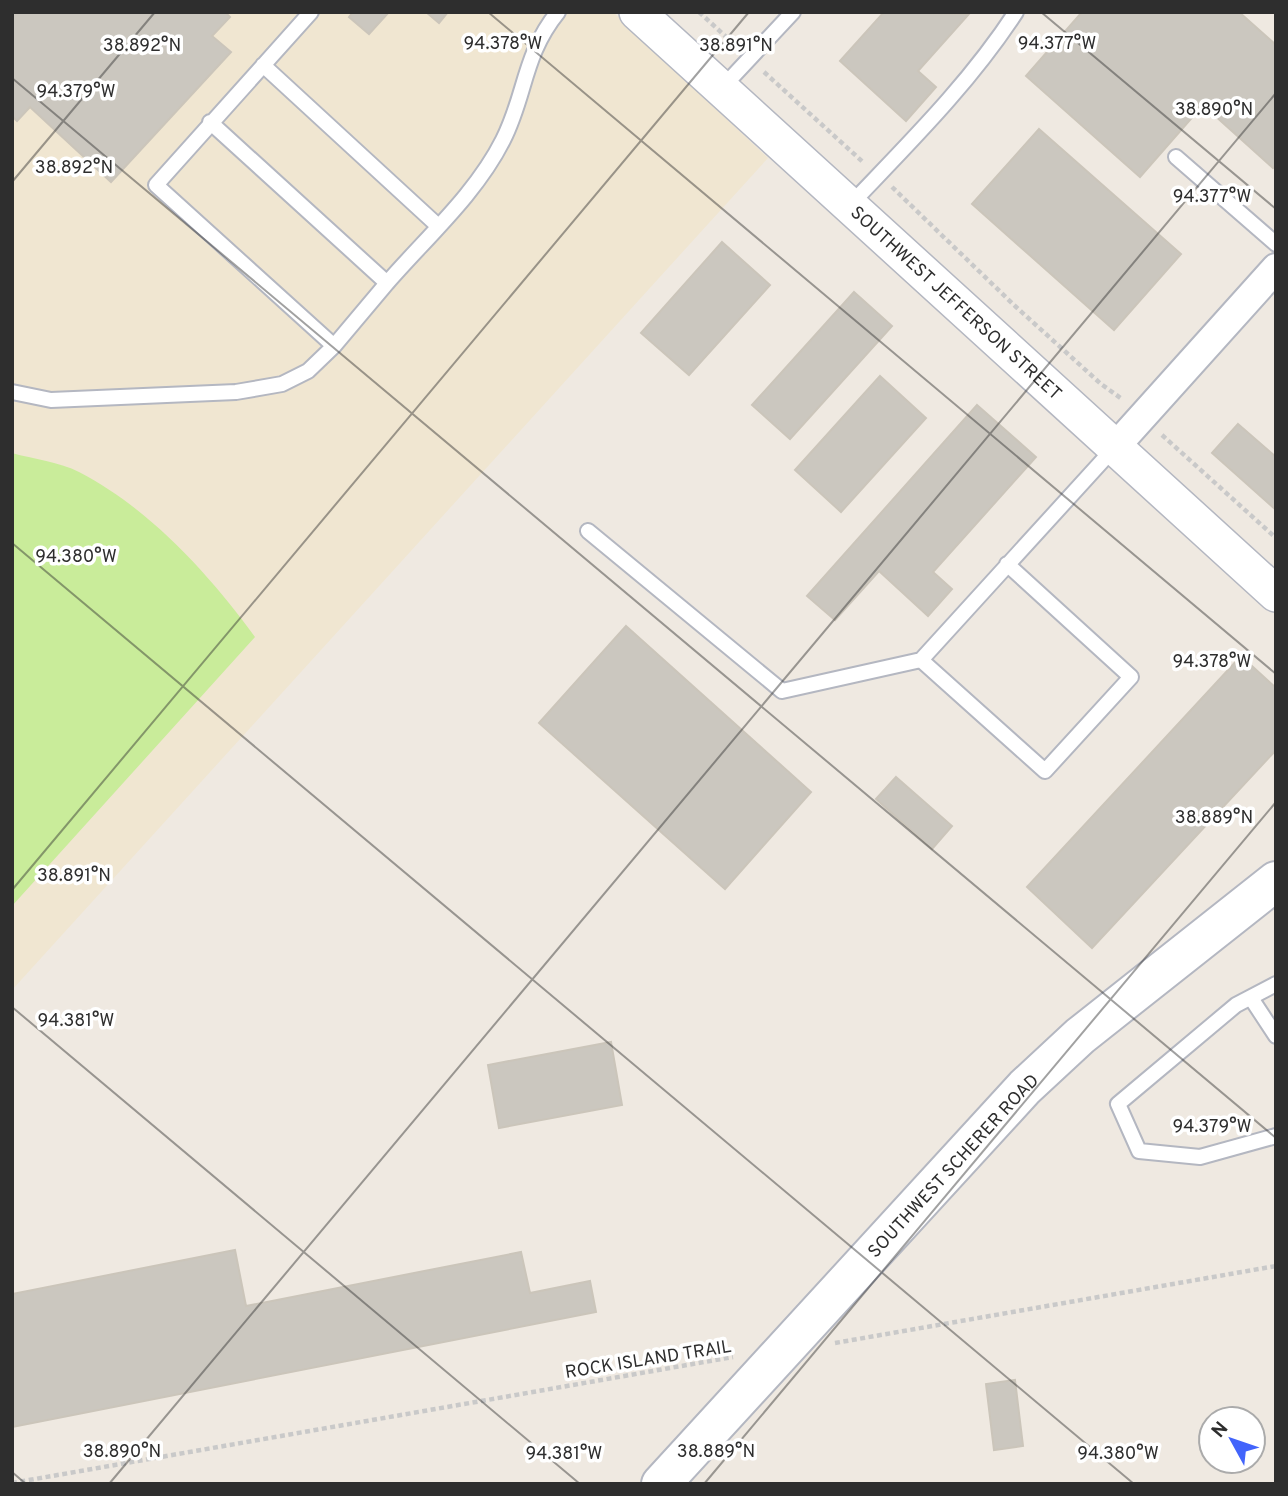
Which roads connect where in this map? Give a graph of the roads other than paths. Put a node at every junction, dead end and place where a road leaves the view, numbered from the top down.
1 (311, 12) edge
2 (558, 12) edge
3 (637, 12) edge
4 (793, 12) edge
5 (1016, 12) edge
6 (263, 65) junction
7 (721, 89) junction
8 (210, 122) junction
9 (1176, 157) dead end
10 (850, 205) junction
11 (437, 225) junction
12 (1276, 244) edge
13 (1276, 268) edge
14 (387, 283) junction
15 (334, 346) junction
16 (12, 393) edge
17 (1116, 446) junction
18 (588, 531) dead end
19 (1007, 564) junction
20 (1276, 594) edge
21 (921, 660) junction
22 (1276, 881) edge
23 (1276, 984) edge
24 (1251, 998) junction
25 (1276, 1036) edge
26 (1276, 1136) edge
27 (661, 1484) edge

1 - 6 lane
2 - 11 lane
3 - 7 street, SOUTHWEST JEFFERSON STREET
4 - 7 lane
5 - 10 lane
6 - 8 lane
6 - 11 lane
7 - 10 street, SOUTHWEST JEFFERSON STREET
8 - 14 lane
8 - 15 lane
9 - 12 lane
10 - 17 street, SOUTHWEST JEFFERSON STREET
11 - 14 lane
13 - 17 street
14 - 15 lane
15 - 16 lane
17 - 19 lane
17 - 20 street, SOUTHWEST JEFFERSON STREET
18 - 21 lane
19 - 21 lane
19 - 21 lane
22 - 27 main road, SOUTHWEST SCHERER ROAD
23 - 24 lane
24 - 25 lane
24 - 26 lane

